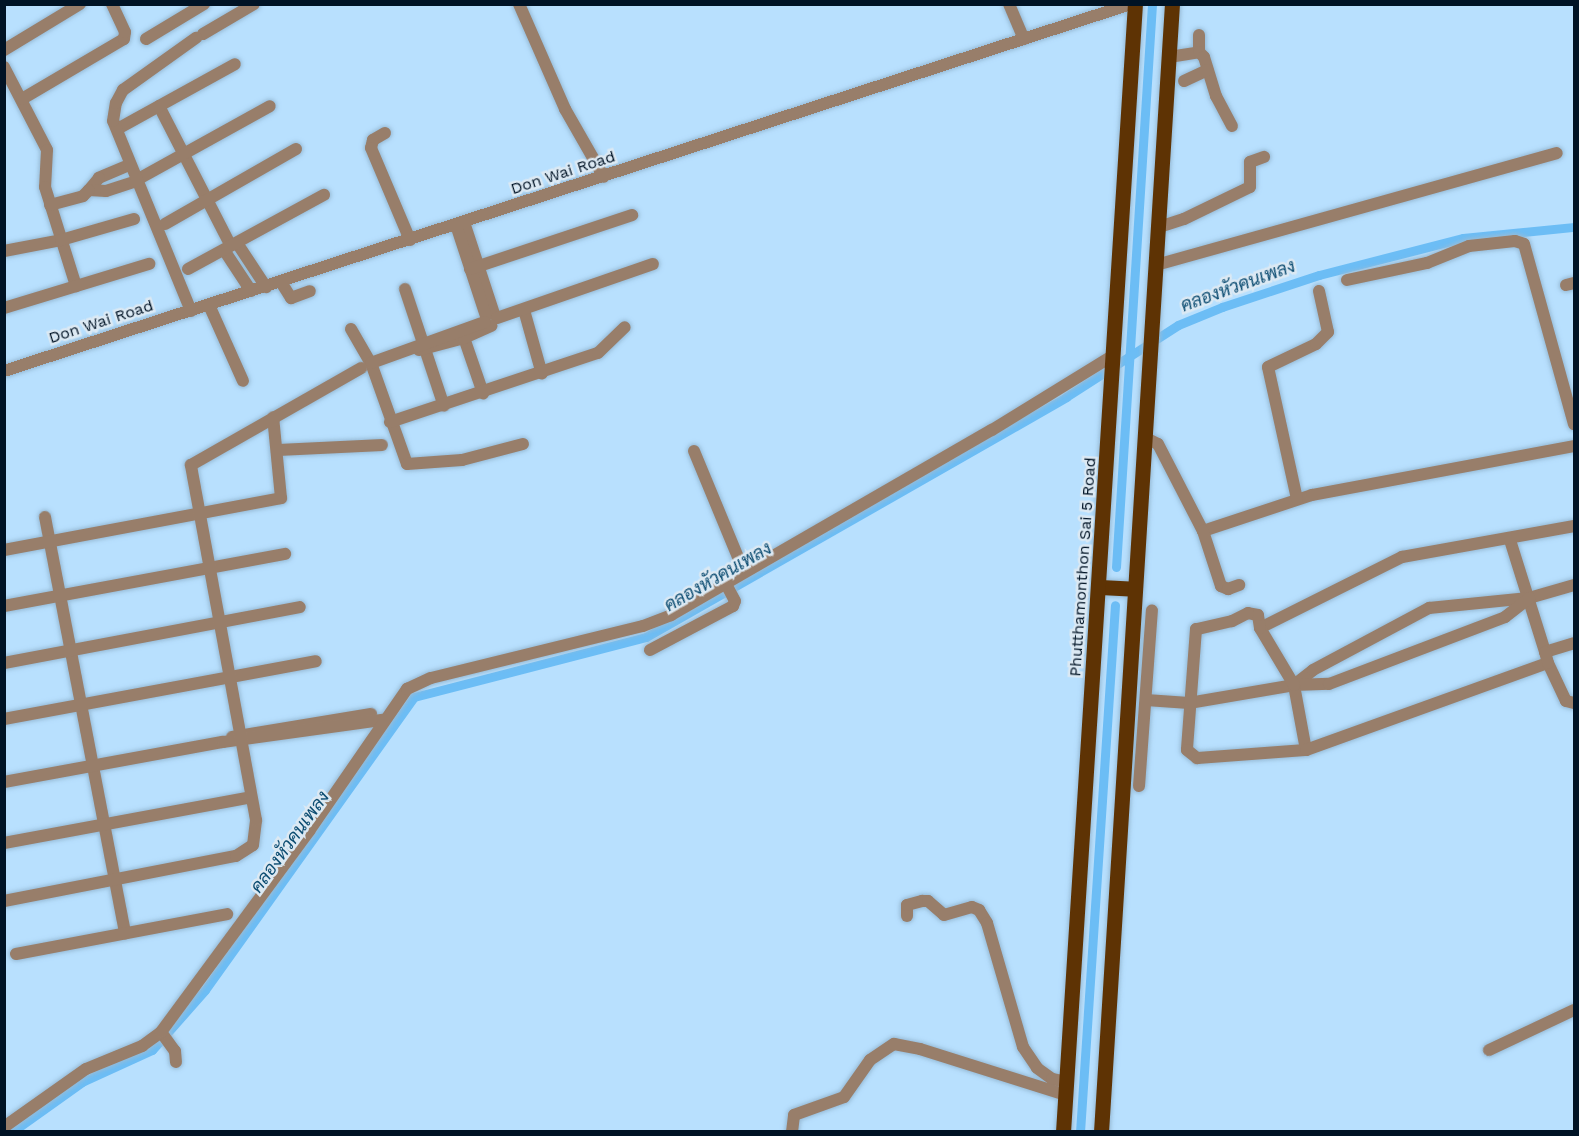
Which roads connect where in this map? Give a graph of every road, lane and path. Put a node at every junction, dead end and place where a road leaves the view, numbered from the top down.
1 (80, 4) edge
2 (112, 4) edge
3 (204, 4) edge
4 (254, 4) edge
5 (519, 4) edge
6 (1009, 4) edge
7 (1133, 4) edge
8 (1172, 4) edge
9 (1199, 35) dead end
10 (146, 39) dead end
11 (1024, 39) junction
12 (4, 50) edge
13 (1198, 52) junction
14 (1169, 57) junction
15 (236, 64) dead end
16 (4, 67) edge
17 (1208, 70) junction
18 (1184, 81) dead end
19 (22, 99) junction
20 (159, 106) junction
21 (270, 106) dead end
22 (1232, 126) dead end
23 (121, 128) dead end
24 (385, 133) dead end
25 (296, 149) dead end
26 (1557, 153) dead end
27 (183, 154) junction
28 (1264, 157) dead end
29 (129, 165) junction
30 (604, 177) junction
31 (139, 179) junction
32 (89, 189) junction
33 (324, 195) dead end
34 (207, 200) junction
35 (50, 205) junction
36 (632, 215) dead end
37 (134, 219) dead end
38 (165, 224) dead end
39 (460, 224) junction
40 (1159, 227) junction
41 (61, 240) junction
42 (410, 240) junction
43 (230, 246) junction
44 (4, 251) edge
45 (149, 264) dead end
46 (653, 264) dead end
47 (1156, 265) junction
48 (474, 268) junction
49 (188, 269) dead end
50 (1347, 280) dead end
51 (281, 282) junction
52 (76, 286) junction
53 (266, 287) junction
54 (405, 289) dead end
55 (251, 291) junction
56 (310, 291) dead end
57 (1319, 291) dead end
58 (209, 305) junction
59 (4, 308) edge
60 (524, 310) junction
61 (191, 311) junction
62 (491, 319) junction
63 (625, 327) dead end
64 (351, 329) dead end
65 (463, 334) junction
66 (424, 345) junction
67 (1114, 355) junction
68 (366, 365) junction
69 (4, 371) edge
70 (542, 374) junction
71 (243, 381) dead end
72 (483, 393) junction
73 (444, 406) junction
74 (273, 417) junction
75 (390, 422) junction
76 (1575, 424) edge
77 (1146, 438) junction
78 (523, 444) dead end
79 (382, 445) dead end
80 (1575, 447) edge
81 (279, 450) junction
82 (694, 451) dead end
83 (1297, 499) junction
84 (199, 513) junction
85 (45, 517) dead end
86 (1575, 526) edge
87 (1203, 531) junction
88 (1510, 540) junction
89 (50, 542) junction
90 (4, 550) edge
91 (285, 554) dead end
92 (208, 568) junction
93 (744, 572) junction
94 (1239, 585) dead end
95 (1575, 585) edge
96 (1100, 587) junction
97 (1134, 589) junction
98 (729, 590) junction
99 (61, 596) junction
100 (1529, 598) junction
101 (4, 606) edge
102 (300, 608) dead end
103 (1152, 610) dead end
104 (219, 622) junction
105 (1260, 628) junction
106 (1575, 643) edge
107 (70, 650) junction
108 (650, 650) dead end
109 (1130, 653) junction
110 (1149, 656) junction
111 (1547, 657) junction
112 (316, 662) dead end
113 (4, 663) edge
114 (228, 679) junction
115 (1294, 685) junction
116 (1146, 698) junction
117 (1192, 701) junction
118 (81, 704) junction
119 (1575, 704) edge
120 (385, 717) junction
121 (4, 719) edge
122 (239, 738) junction
123 (1306, 750) junction
124 (94, 766) junction
125 (4, 783) edge
126 (1139, 786) dead end
127 (251, 797) junction
128 (104, 823) junction
129 (4, 843) edge
130 (115, 879) junction
131 (4, 901) edge
132 (227, 914) dead end
133 (907, 916) dead end
134 (125, 933) junction
135 (16, 954) dead end
136 (1575, 1010) edge
137 (166, 1039) junction
138 (1489, 1050) dead end
139 (176, 1062) dead end
140 (1066, 1088) junction
141 (4, 1127) edge
142 (792, 1131) edge
143 (1064, 1131) edge
144 (1101, 1131) edge

1 - 12 street
2 - 19 street
3 - 10 street
4 - 29 street
5 - 30 street
6 - 11 street
7 - 11 street, Don Wai Road
7 - 67 main road, Phutthamonthon Sai 5 Road
8 - 14 main road
9 - 13 street
11 - 30 street, Don Wai Road
13 - 14 street
13 - 17 street
14 - 40 main road
15 - 20 street
16 - 19 street
17 - 18 street
17 - 22 street
19 - 35 street
20 - 23 street
20 - 27 street
21 - 27 street
24 - 42 street
25 - 34 street
26 - 47 street
27 - 31 street
27 - 34 street
28 - 40 street
29 - 31 street
29 - 32 street
30 - 39 street, Don Wai Road
31 - 32 street
31 - 61 street
32 - 35 street
33 - 43 street
34 - 38 street
34 - 43 street
35 - 41 street
36 - 48 street
37 - 41 street
39 - 42 street, Don Wai Road
39 - 48 street
40 - 47 main road
41 - 44 street
41 - 52 street
42 - 51 street, Don Wai Road
43 - 49 street
43 - 53 street
43 - 55 street
45 - 52 street
46 - 60 street
47 - 77 main road
48 - 62 street
50 - 76 street
51 - 53 street, Don Wai Road
51 - 56 street
52 - 59 street
53 - 55 street, Don Wai Road
54 - 66 street
55 - 58 street, Don Wai Road
57 - 83 street
58 - 61 street, Don Wai Road
58 - 71 street
60 - 62 street
60 - 70 street
61 - 69 street, Don Wai Road
62 - 65 street
63 - 70 street
64 - 68 street
65 - 66 street
65 - 72 street
66 - 68 street
66 - 73 street
67 - 93 street
67 - 96 main road, Phutthamonthon Sai 5 Road
68 - 74 street
68 - 75 street
70 - 72 street
72 - 73 street
73 - 75 street
74 - 81 street
74 - 84 street
75 - 78 street
77 - 87 street
77 - 97 main road
79 - 81 street
80 - 83 street
81 - 84 street
82 - 93 street
83 - 87 street
84 - 89 street
84 - 92 street
85 - 89 street
86 - 88 street
87 - 94 street
88 - 100 street
88 - 105 street
89 - 90 street
89 - 99 street
91 - 92 street
92 - 99 street
92 - 104 street
93 - 98 street
95 - 100 street
96 - 97 main road
96 - 140 main road, Phutthamonthon Sai 5 Road
97 - 109 main road
98 - 108 street
98 - 120 street
99 - 101 street
99 - 107 street
100 - 111 street
100 - 115 street
100 - 115 street
102 - 104 street
103 - 110 street
104 - 107 street
104 - 114 street
105 - 115 street
105 - 117 street
106 - 111 street
107 - 113 street
107 - 118 street
109 - 110 street
109 - 144 main road
110 - 116 street
111 - 119 street
111 - 123 street
112 - 114 street
114 - 118 street
114 - 122 street
115 - 117 street
115 - 123 street
116 - 117 street
116 - 126 street
117 - 123 street
118 - 121 street
118 - 124 street
120 - 122 street
120 - 137 street
122 - 124 street
122 - 127 street
124 - 125 street
124 - 128 street
127 - 128 street
127 - 130 street
128 - 129 street
128 - 130 street
130 - 131 street
130 - 134 street
132 - 134 street
133 - 140 street
134 - 135 street
136 - 138 street
137 - 139 street
137 - 141 street
140 - 142 street
140 - 143 main road, Phutthamonthon Sai 5 Road

